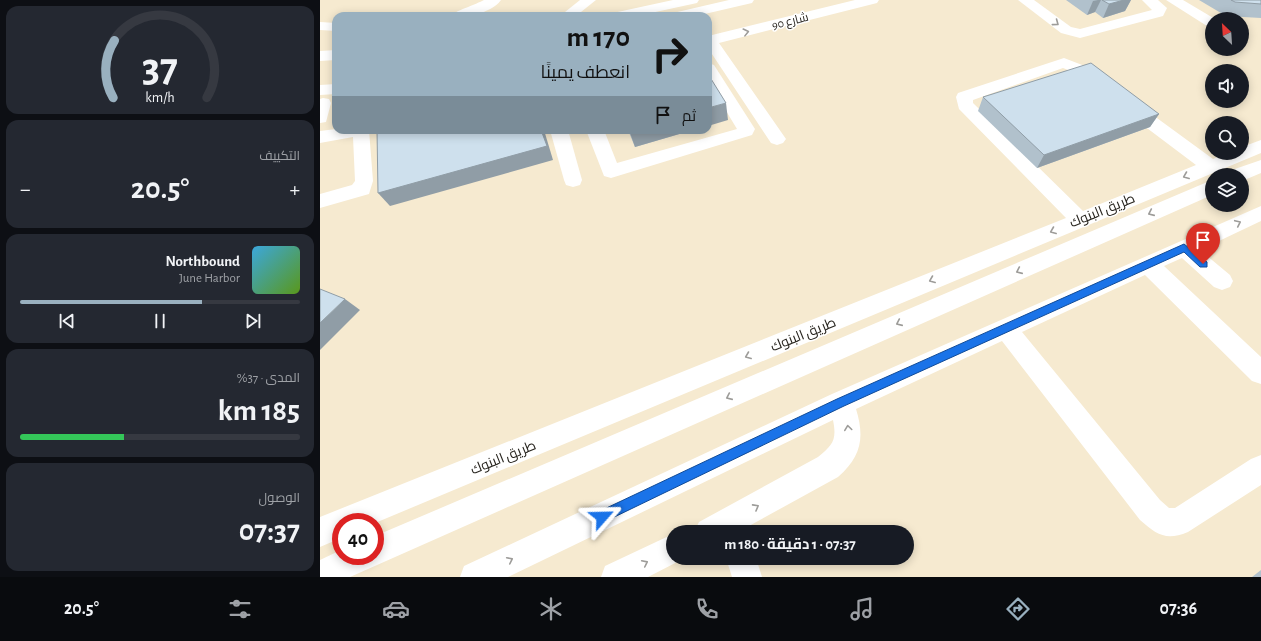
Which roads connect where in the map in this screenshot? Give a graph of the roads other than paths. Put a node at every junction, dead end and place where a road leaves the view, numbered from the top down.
1 (494, 0) edge
2 (589, 0) edge
3 (692, 0) edge
4 (747, 0) edge
5 (825, 0) edge
6 (872, 0) edge
7 (1025, 0) edge
8 (1149, 0) edge
9 (1173, 0) edge
10 (470, 12) edge
11 (572, 12) edge
12 (636, 12) edge
13 (695, 12) edge
14 (1205, 19) edge
15 (320, 26) edge
16 (332, 26) edge
17 (712, 36) edge
18 (712, 36) edge
19 (712, 42) edge
20 (332, 55) edge
21 (320, 56) edge
22 (332, 68) edge
23 (320, 69) edge
24 (712, 74) edge
25 (332, 94) edge
26 (324, 103) edge
27 (338, 134) edge
28 (362, 134) edge
29 (560, 134) edge
30 (597, 134) edge
31 (320, 137) edge
32 (777, 139) dead end
33 (1261, 146) edge
34 (1261, 166) edge
35 (1224, 168) edge
36 (1205, 171) edge
37 (1249, 171) edge
38 (1205, 178) edge
39 (1205, 179) edge
40 (573, 180) dead end
41 (320, 201) edge
42 (1261, 213) edge
43 (1080, 220) junction
44 (1184, 248) junction
45 (1148, 264) junction
46 (1222, 281) dead end
47 (1005, 328) junction
48 (1261, 373) edge
49 (841, 402) junction
50 (1261, 469) edge
51 (366, 513) edge
52 (730, 525) edge
53 (332, 527) edge
54 (320, 532) edge
55 (384, 547) edge
56 (666, 552) edge
57 (343, 565) edge
58 (743, 565) edge
59 (320, 575) edge
60 (475, 577) edge
61 (616, 577) edge
62 (747, 577) edge

1 - 10 street
2 - 11 street
3 - 12 street
4 - 13 street
5 - 17 street
18 -> 6 street, شارع 90
7 -> 8 street
9 - 14 street
15 - 16 street
19 - 32 street
20 - 21 street
22 - 23 street
24 - 30 street
25 - 26 street
27 - 31 street
28 - 41 street
29 - 40 street
33 - 35 street, طريق البنوك
34 - 37 street
36 - 43 street
38 -> 43 street, طريق البنوك
39 -> 55 street
44 -> 42 street
43 -> 51 street, طريق البنوك
44 - 45 street
44 - 46 street
45 - 47 street
45 - 48 street
47 - 49 street
47 - 50 street
52 -> 49 street
60 -> 49 street
53 - 54 street
61 -> 56 street
57 - 59 street
58 - 62 street

